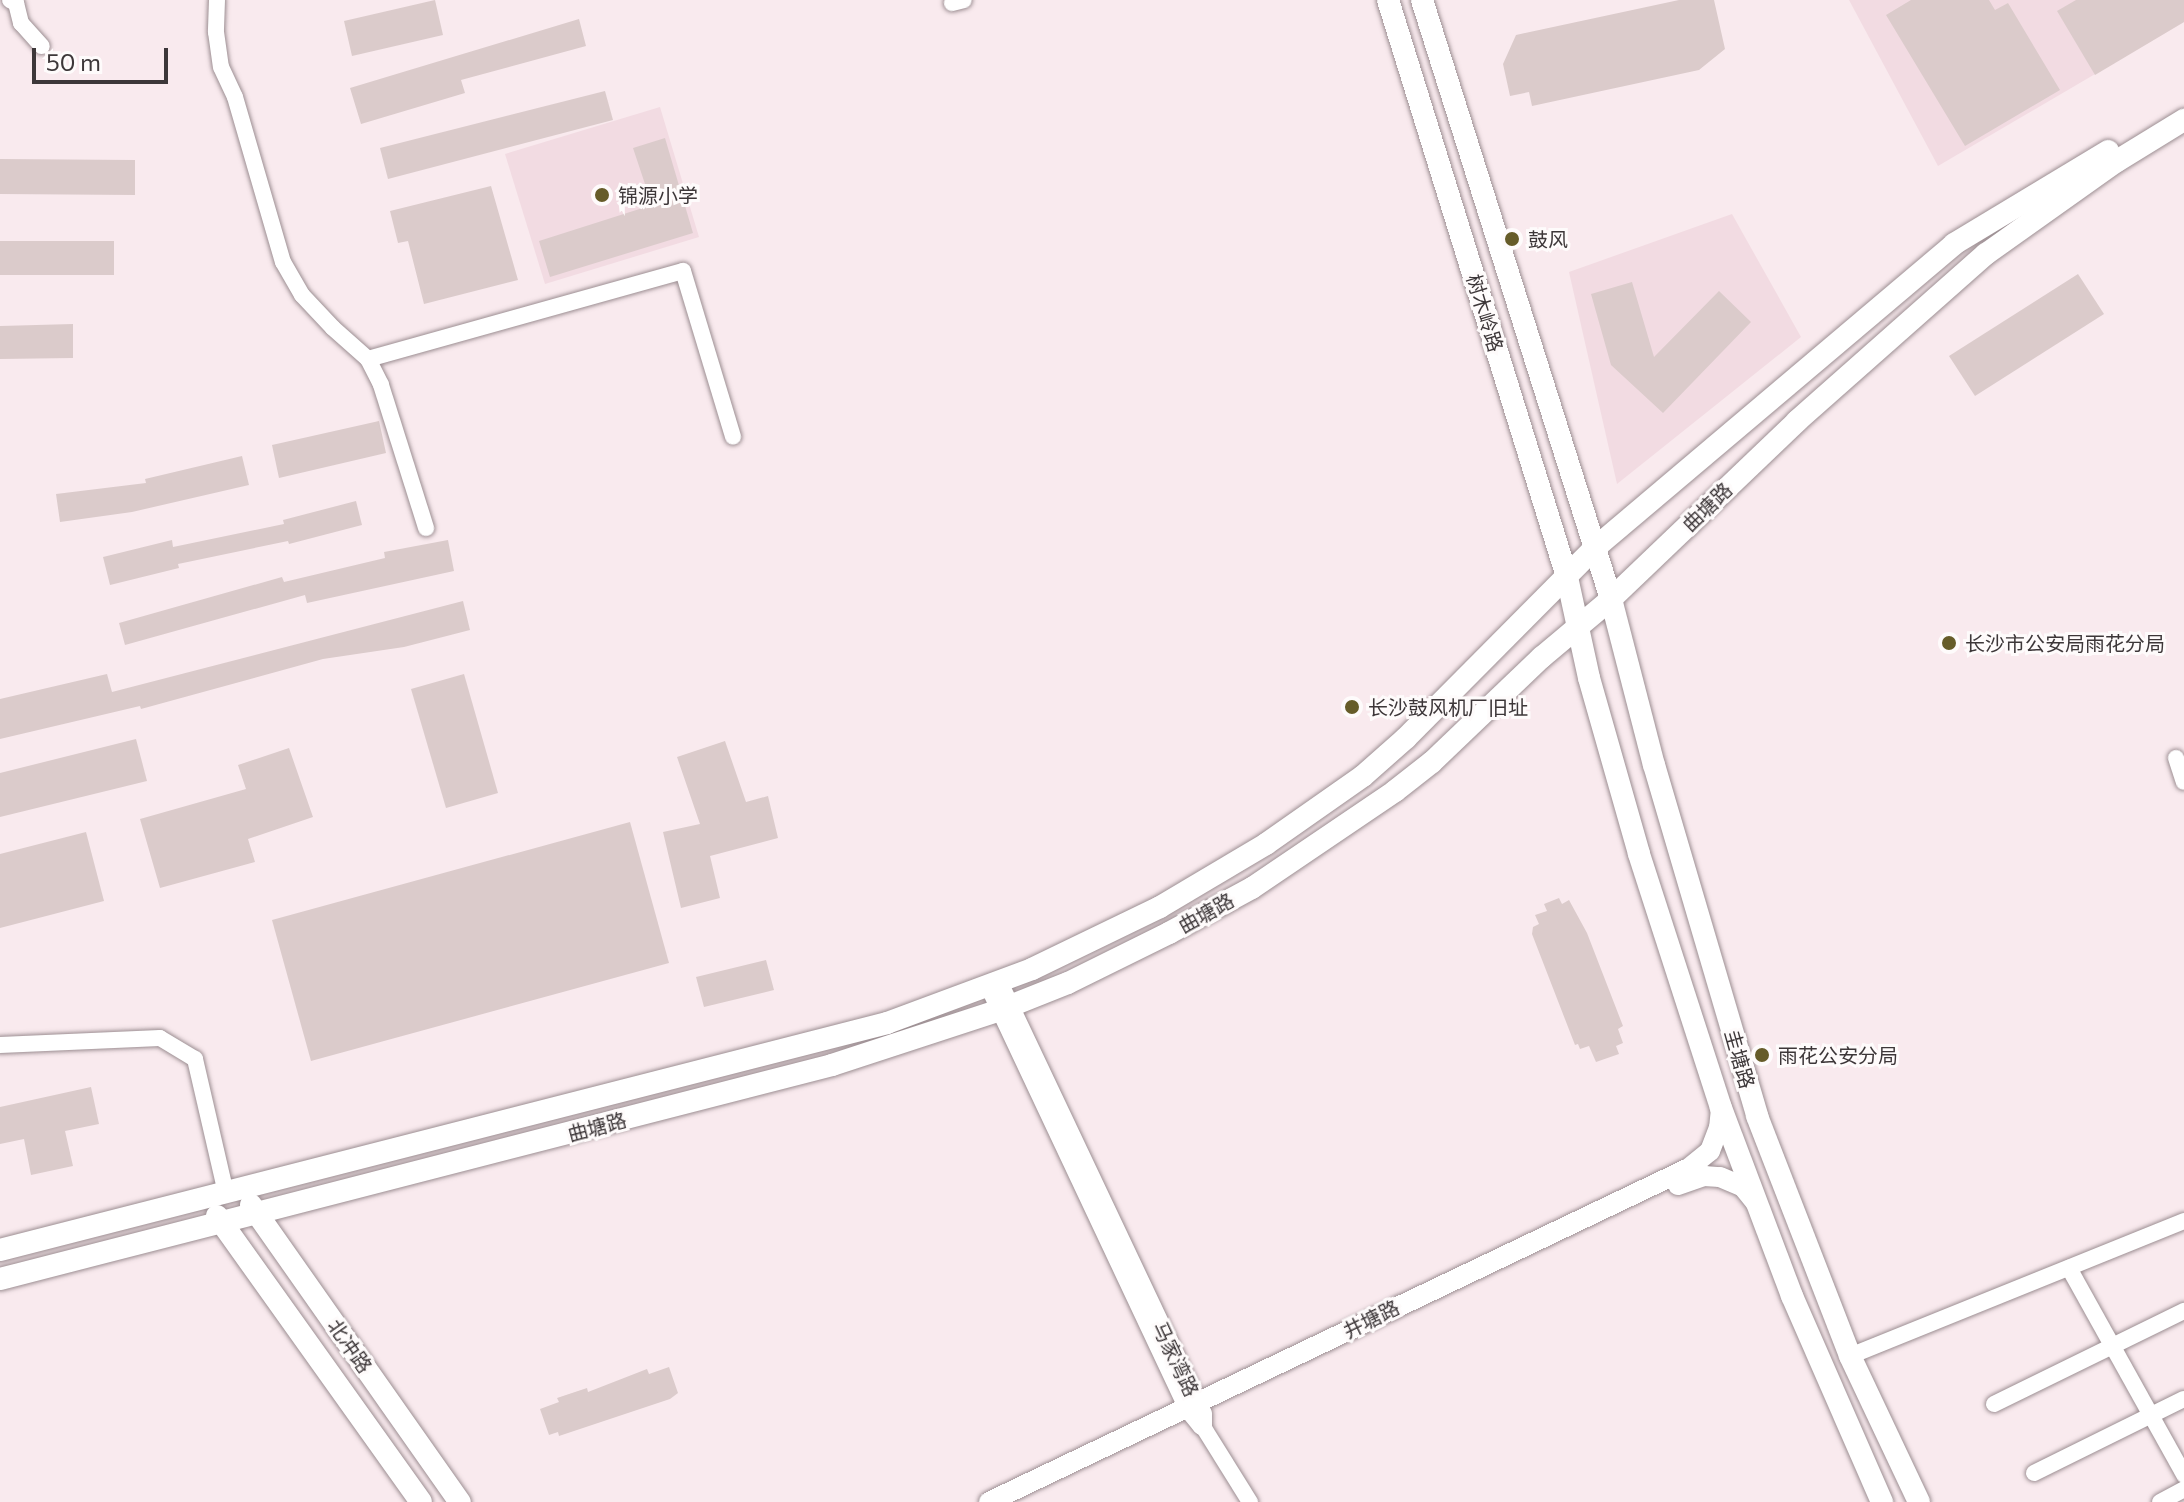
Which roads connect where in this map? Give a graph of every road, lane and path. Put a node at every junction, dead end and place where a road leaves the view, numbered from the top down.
1 (10, 0) edge
2 (217, 0) edge
3 (1388, 0) edge
4 (1422, 0) edge
5 (42, 46) dead end
6 (2184, 105) edge
7 (2184, 120) edge
8 (368, 359) junction
9 (733, 437) dead end
10 (426, 528) dead end
11 (1596, 547) junction
12 (1567, 577) junction
13 (1611, 599) junction
14 (1579, 627) junction
15 (2176, 758) dead end
16 (2184, 782) edge
17 (994, 985) junction
18 (1004, 1008) junction
19 (0, 1045) edge
20 (1721, 1108) junction
21 (224, 1194) junction
22 (1757, 1205) junction
23 (258, 1215) junction
24 (2184, 1221) edge
25 (223, 1224) junction
26 (0, 1250) edge
27 (2069, 1268) junction
28 (0, 1279) edge
29 (2184, 1311) edge
30 (2112, 1346) junction
31 (1850, 1356) junction
32 (2184, 1399) edge
33 (1994, 1404) dead end
34 (1197, 1414) junction
35 (2151, 1416) junction
36 (2034, 1473) dead end
37 (2184, 1475) edge
38 (2184, 1489) edge
39 (421, 1502) edge
40 (460, 1502) edge
41 (989, 1502) edge
42 (1014, 1502) edge
43 (1250, 1502) edge
44 (1882, 1502) edge
45 (1919, 1502) edge
46 (2160, 1502) edge

1 - 5 street
2 - 8 street
3 - 12 main road, 树木岭路
4 - 11 main road, 树木岭路
6 - 11 main road, 曲塘路
7 - 13 main road, 曲塘路
8 - 9 street
8 - 10 street
11 - 12 main road, 曲塘路
11 - 13 main road, 树木岭路
12 - 14 main road, 树木岭路
12 - 17 main road, 曲塘路
13 - 14 main road, 曲塘路
13 - 31 main road, 圭塘路
14 - 18 main road, 曲塘路
14 - 20 main road, 圭塘路
15 - 16 street
17 - 18 street, 马家湾路
17 - 21 main road, 曲塘路
18 - 23 main road, 曲塘路
18 - 34 street, 马家湾路
19 - 21 street
20 - 22 main road, 圭塘路
20 - 34 street, 井塘路
21 - 23 main road, 北冲路
21 - 25 main road, 北冲路
21 - 26 main road, 曲塘路
22 - 34 street, 井塘路
22 - 44 main road, 圭塘路
23 - 25 main road, 曲塘路
23 - 40 main road, 北冲路
24 - 27 street
25 - 28 main road, 曲塘路
25 - 39 main road, 北冲路
27 - 30 street
27 - 31 street
29 - 30 street
30 - 33 street
30 - 35 street
31 - 45 main road, 圭塘路
32 - 35 street
34 - 41 street, 井塘路
34 - 42 street, 井塘路
34 - 43 street
35 - 36 street
35 - 37 street
38 - 46 street

